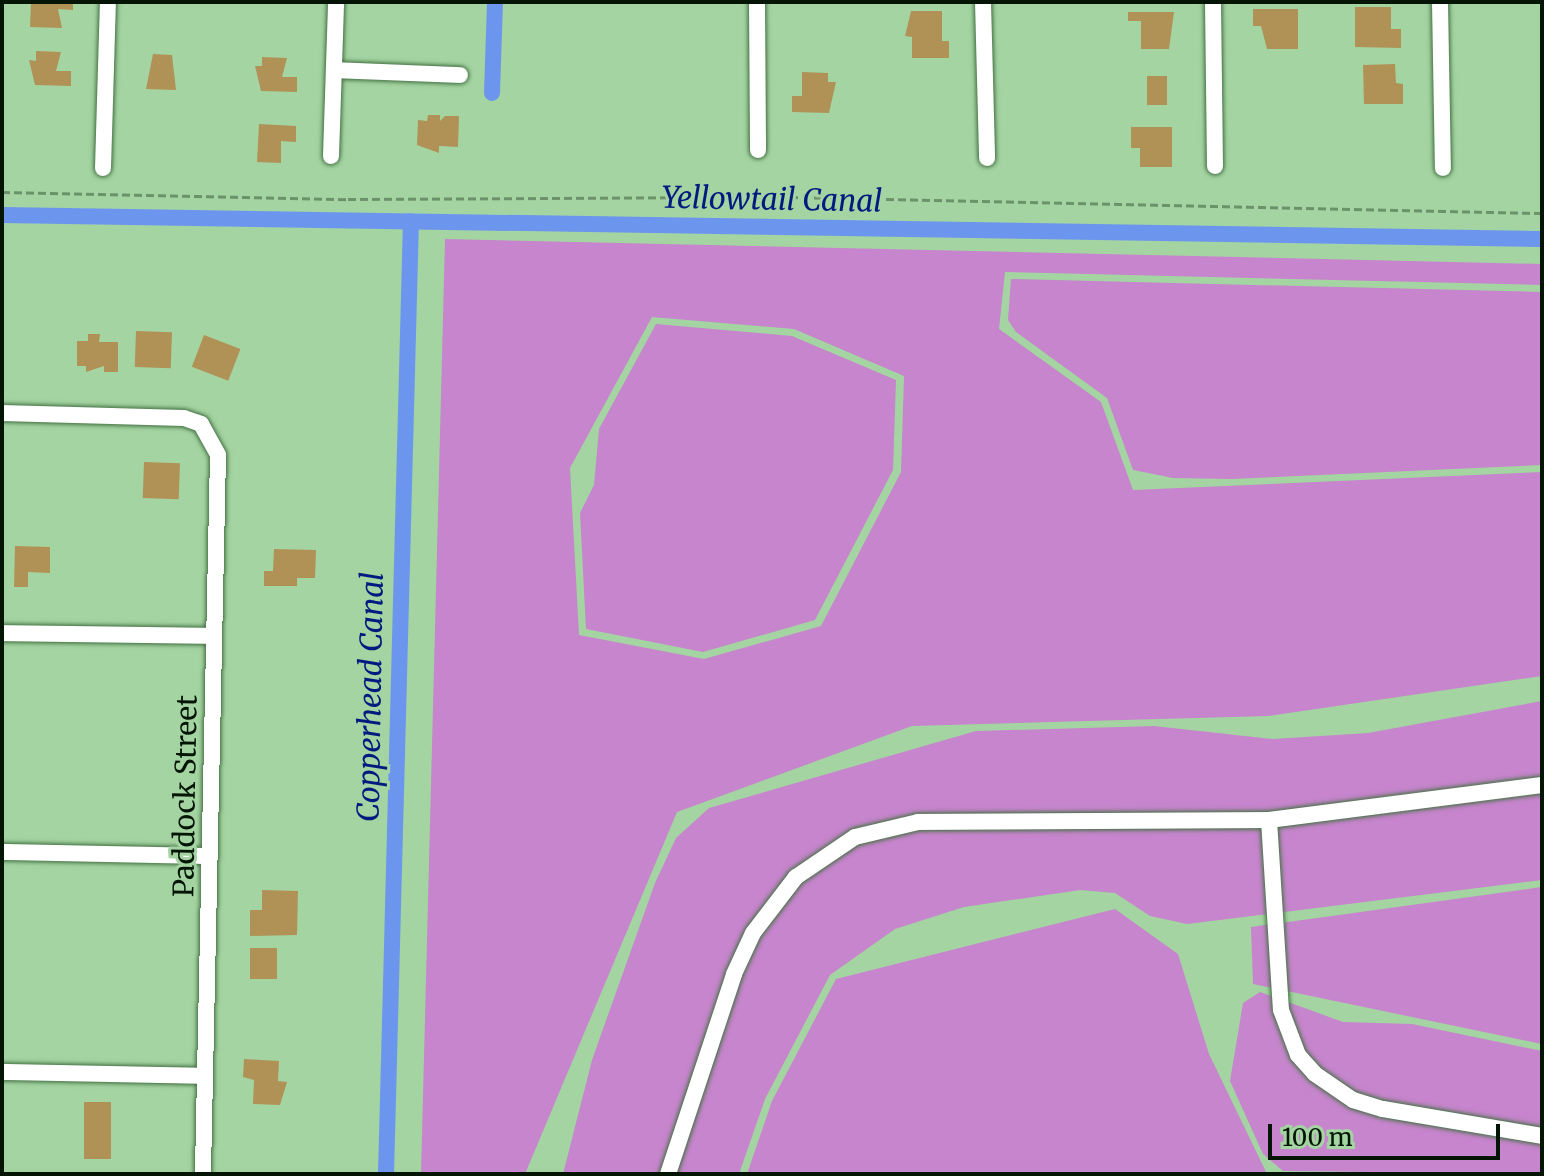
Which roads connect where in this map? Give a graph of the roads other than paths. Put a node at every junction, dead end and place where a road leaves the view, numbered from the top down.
1 (108, 2) edge
2 (336, 2) edge
3 (757, 2) edge
4 (983, 2) edge
5 (1213, 2) edge
6 (1440, 2) edge
7 (334, 70) junction
8 (460, 75) dead end
9 (758, 150) dead end
10 (331, 156) dead end
11 (987, 158) dead end
12 (1215, 166) dead end
13 (103, 168) dead end
14 (1443, 168) dead end
15 (2, 413) edge
16 (2, 633) edge
17 (214, 636) junction
18 (1542, 785) edge
19 (1269, 820) junction
20 (2, 852) edge
21 (210, 856) junction
22 (2, 1072) edge
23 (205, 1076) junction
24 (1542, 1136) edge
25 (203, 1174) edge
26 (668, 1174) edge

1 - 13 street
2 - 7 street
3 - 9 street
4 - 11 street
5 - 12 street
6 - 14 street
7 - 8 street
7 - 10 street
15 - 17 street, Paddock Street
16 - 17 street
17 - 21 street, Paddock Street
18 - 19 street
19 - 24 street
19 - 26 street
20 - 21 street
21 - 23 street, Paddock Street
22 - 23 street
23 - 25 street, Paddock Street

